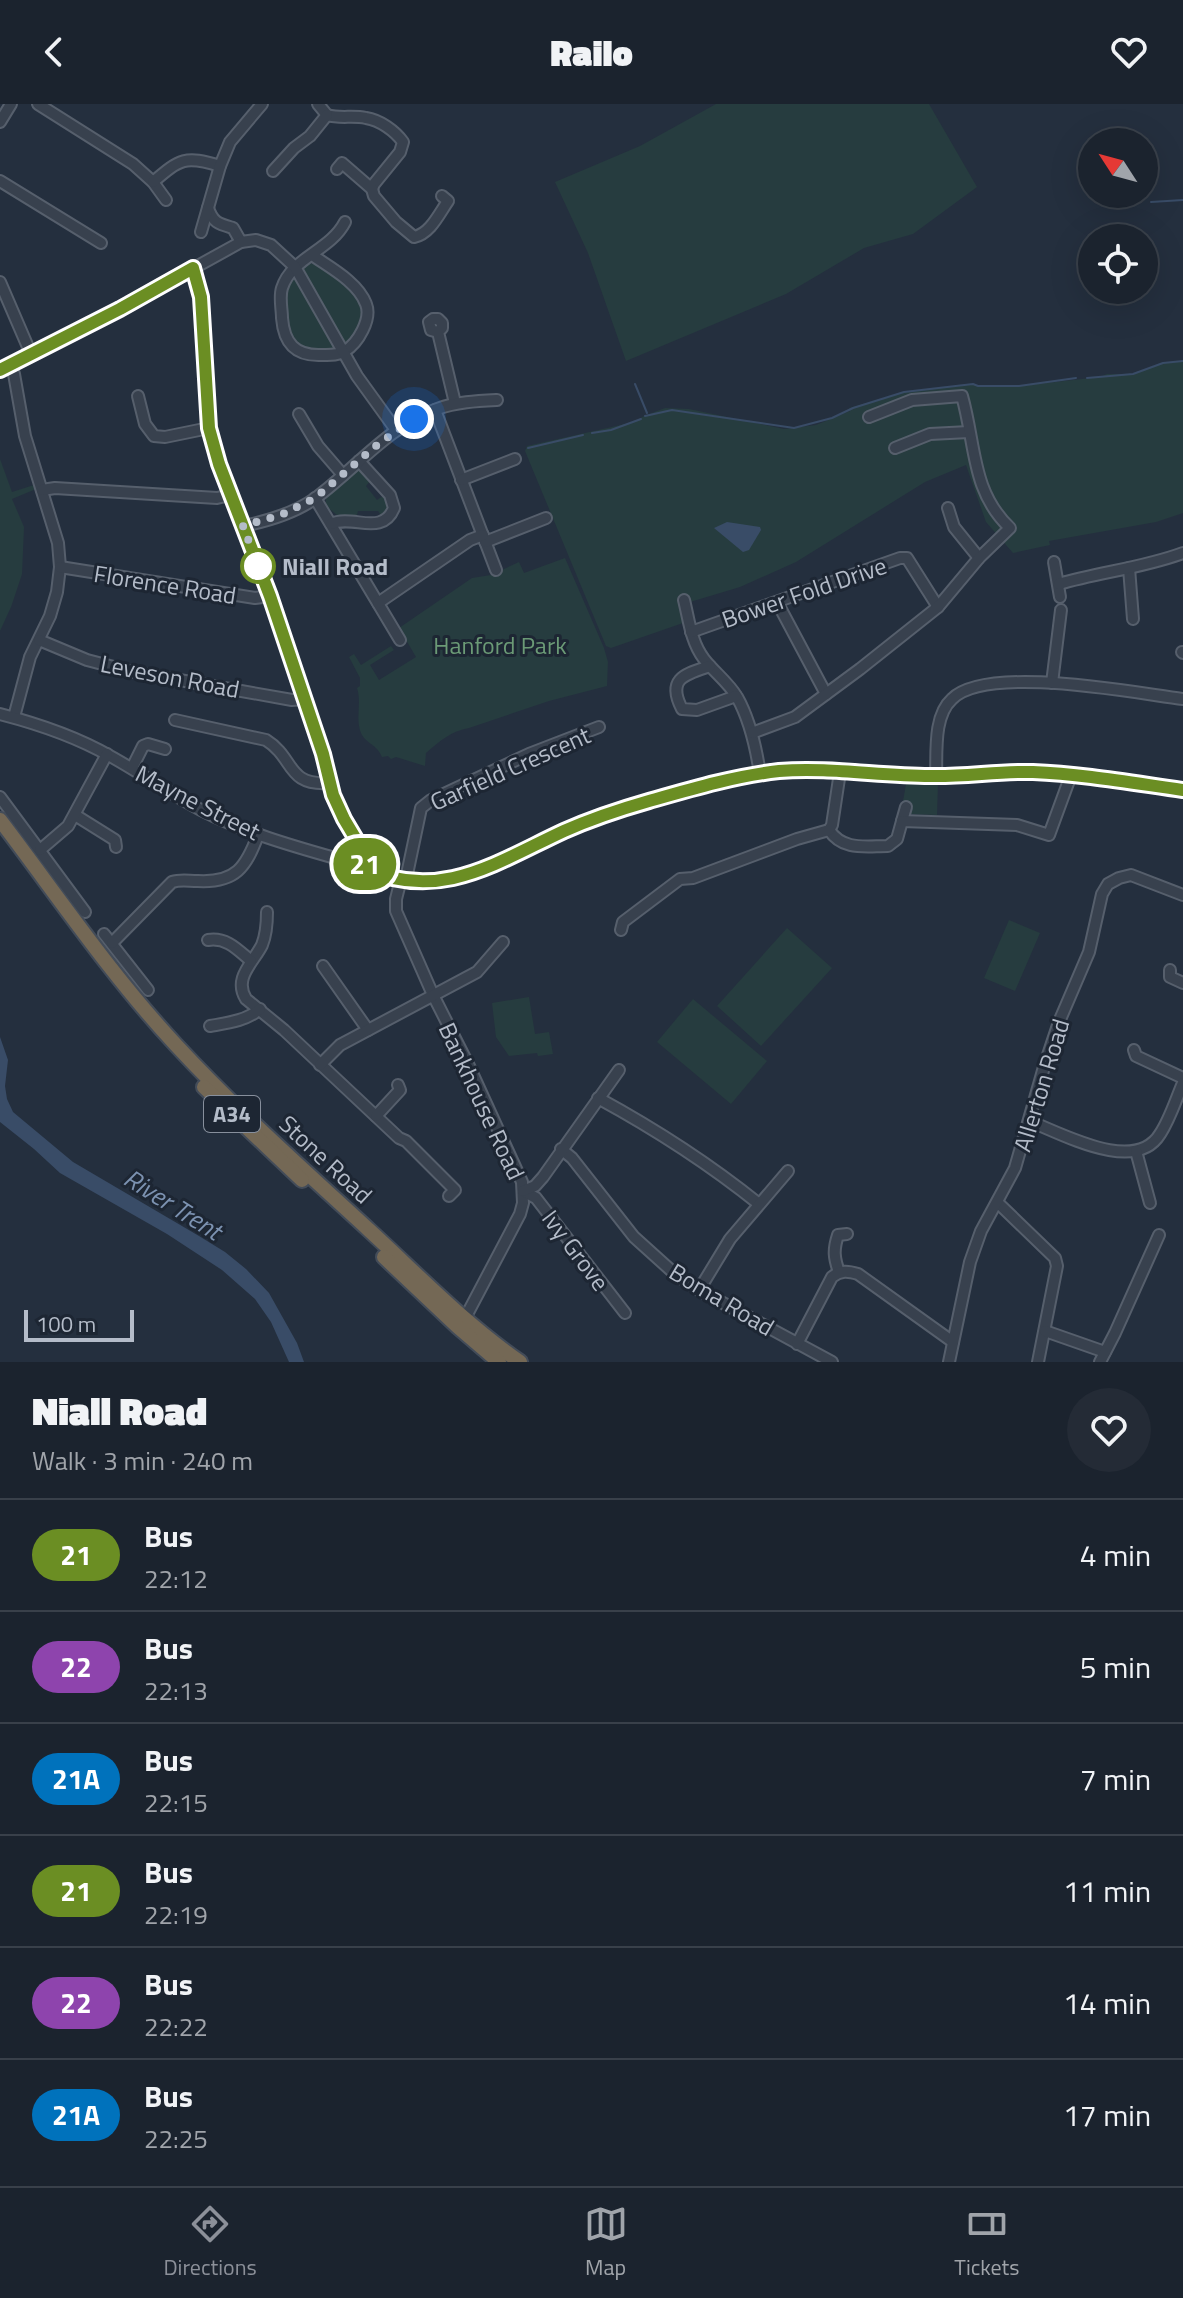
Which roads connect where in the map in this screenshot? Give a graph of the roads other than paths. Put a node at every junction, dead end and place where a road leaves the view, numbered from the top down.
1 (11, 104) edge
2 (38, 104) edge
3 (262, 104) edge
4 (318, 104) edge
5 (327, 115) junction
6 (0, 121) edge
7 (342, 163) dead end
8 (274, 165) dead end
9 (220, 166) junction
10 (0, 181) edge
11 (153, 182) junction
12 (372, 189) junction
13 (161, 199) dead end
14 (448, 201) dead end
15 (208, 206) junction
16 (345, 222) dead end
17 (201, 232) dead end
18 (241, 242) junction
19 (101, 243) dead end
20 (312, 255) junction
21 (295, 267) junction
22 (193, 268) junction
23 (1, 286) edge
24 (438, 332) dead end
25 (343, 352) junction
26 (31, 354) junction
27 (8, 370) edge
28 (138, 393) dead end
29 (497, 400) dead end
30 (455, 403) junction
31 (435, 410) junction
32 (299, 414) dead end
33 (869, 417) dead end
34 (209, 428) junction
35 (396, 430) junction
36 (969, 432) junction
37 (895, 448) dead end
38 (518, 458) dead end
39 (359, 461) junction
40 (343, 475) junction
41 (461, 480) junction
42 (42, 490) junction
43 (230, 495) junction
44 (315, 498) junction
45 (948, 508) dead end
46 (546, 518) dead end
47 (331, 524) junction
48 (243, 526) junction
49 (484, 538) junction
50 (1183, 553) edge
51 (979, 558) junction
52 (1054, 562) dead end
53 (60, 567) junction
54 (1129, 568) junction
55 (496, 570) dead end
56 (1059, 584) junction
57 (270, 596) junction
58 (1060, 597) dead end
59 (684, 600) dead end
60 (777, 602) junction
61 (378, 603) junction
62 (938, 607) junction
63 (1061, 610) dead end
64 (1135, 612) dead end
65 (691, 632) junction
66 (39, 640) junction
67 (400, 640) dead end
68 (710, 666) junction
69 (1052, 683) junction
70 (826, 694) junction
71 (736, 696) junction
72 (304, 699) junction
73 (1183, 699) edge
74 (0, 714) edge
75 (14, 717) junction
76 (175, 720) dead end
77 (599, 727) dead end
78 (752, 733) junction
79 (165, 749) dead end
80 (107, 754) junction
81 (132, 768) junction
82 (840, 772) junction
83 (760, 774) junction
84 (1071, 775) junction
85 (936, 776) junction
86 (329, 783) junction
87 (1183, 790) edge
88 (0, 797) edge
89 (906, 807) dead end
90 (421, 808) joint
91 (75, 815) junction
92 (0, 820) edge
93 (902, 821) junction
94 (829, 830) junction
95 (0, 835) edge
96 (258, 835) junction
97 (118, 842) dead end
98 (40, 850) junction
99 (364, 868) junction
100 (404, 879) junction
101 (1183, 895) edge
102 (85, 909) dead end
103 (267, 912) dead end
104 (619, 924) dead end
105 (208, 940) dead end
106 (499, 942) dead end
107 (251, 961) junction
108 (323, 966) dead end
109 (1168, 976) dead end
110 (1183, 983) edge
111 (148, 990) dead end
112 (433, 995) junction
113 (260, 1009) junction
114 (215, 1023) dead end
115 (368, 1030) junction
116 (1133, 1055) dead end
117 (320, 1065) junction
118 (619, 1070) dead end
119 (1183, 1080) edge
120 (212, 1088) junction
121 (401, 1089) dead end
122 (598, 1098) junction
123 (376, 1116) junction
124 (1029, 1121) junction
125 (561, 1149) junction
126 (1136, 1151) junction
127 (788, 1171) dead end
128 (523, 1191) junction
129 (449, 1196) dead end
130 (1147, 1199) dead end
131 (998, 1203) junction
132 (759, 1204) junction
133 (840, 1233) dead end
134 (1155, 1240) dead end
135 (839, 1272) junction
136 (699, 1290) junction
137 (625, 1313) dead end
138 (462, 1324) junction
139 (1045, 1331) junction
140 (953, 1342) junction
141 (797, 1344) junction
142 (1102, 1357) edge
143 (499, 1362) edge
144 (520, 1362) edge
145 (832, 1362) edge
146 (949, 1362) edge
147 (1038, 1362) edge

1 - 6 street
2 - 11 street
3 - 9 street
4 - 5 street
5 - 8 street
5 - 12 street
7 - 12 street
9 - 11 street
9 - 15 street
10 - 19 street
11 - 13 street
12 - 14 street
15 - 17 street
15 - 18 street
16 - 20 street
18 - 21 street
18 - 22 street
20 - 21 street
20 - 25 street
21 - 25 street
21 - 25 street
22 - 26 street
22 - 34 street
23 - 26 street
24 - 30 street
25 - 35 street
26 - 27 street
27 - 42 street
28 - 34 street
29 - 30 street
30 - 31 street
31 - 35 street
31 - 41 street
32 - 40 street
33 - 36 street
34 - 43 street
35 - 39 street
36 - 37 street
36 - 51 street
38 - 41 street
39 - 40 street
39 - 47 street
40 - 44 street
41 - 49 street
42 - 43 street
42 - 53 street
43 - 48 street
44 - 47 street
44 - 48 street
45 - 51 street
46 - 49 street
47 - 61 street
48 - 57 street
49 - 55 street
49 - 61 street
50 - 54 street
51 - 62 street
52 - 56 street
53 - 57 street, Florence Road
53 - 66 street
54 - 56 street
54 - 64 street
56 - 58 street
57 - 72 street
59 - 65 street
60 - 62 street, Bower Fold Drive
60 - 65 street, Bower Fold Drive
60 - 70 street
61 - 67 street
62 - 70 street
63 - 69 street
65 - 68 street
66 - 72 street, Leveson Road
66 - 75 street
68 - 71 street
68 - 71 street
69 - 73 street
69 - 85 street
70 - 78 street
71 - 78 street
72 - 86 street
74 - 75 street, Mayne Street
75 - 80 street, Mayne Street
76 - 86 street
77 - 90 street, Garfield Crescent
78 - 83 street
79 - 81 street
80 - 81 street, Mayne Street
80 - 91 street
81 - 96 street, Mayne Street
82 - 83 street, Mayne Street
82 - 85 street, Mayne Street
82 - 94 street
83 - 100 street, Mayne Street
84 - 85 street, Mayne Street
84 - 87 street, Mayne Street
84 - 93 street
86 - 99 street
88 - 98 street
89 - 93 street
90 - 100 street, Bankhouse Road
91 - 97 street
91 - 98 street
92 - 120 highway, Stone Road / A34
93 - 94 street
94 - 104 street
95 - 120 highway, Stone Road / A34
96 - 99 street, Mayne Street
96 - 111 street
98 - 102 street
99 - 100 street, Mayne Street
100 - 112 street, Bankhouse Road
101 - 124 street, Allerton Road
103 - 107 street
105 - 107 street
106 - 112 street
107 - 113 street
108 - 115 street
109 - 110 street
112 - 115 street
112 - 128 street, Bankhouse Road
113 - 114 street
113 - 117 street
115 - 117 street
116 - 119 street
117 - 123 street
118 - 122 street
119 - 126 street
120 - 138 highway, Stone Road / A34
121 - 123 street
122 - 125 street
122 - 132 street
123 - 129 street
124 - 126 street
124 - 131 street, Allerton Road
125 - 128 street
125 - 136 street, Boma Road
126 - 130 street
127 - 132 street
128 - 137 street, Ivy Grove
128 - 138 street, Bankhouse Road
131 - 139 street
131 - 140 street, Allerton Road
132 - 136 street
133 - 135 street
134 - 142 street
135 - 140 street
135 - 141 street
136 - 141 street, Boma Road
138 - 143 highway, Stone Road / A34
138 - 144 highway, Stone Road / A34
139 - 142 street
139 - 147 street
140 - 146 street, Allerton Road
141 - 145 street, Boma Road

